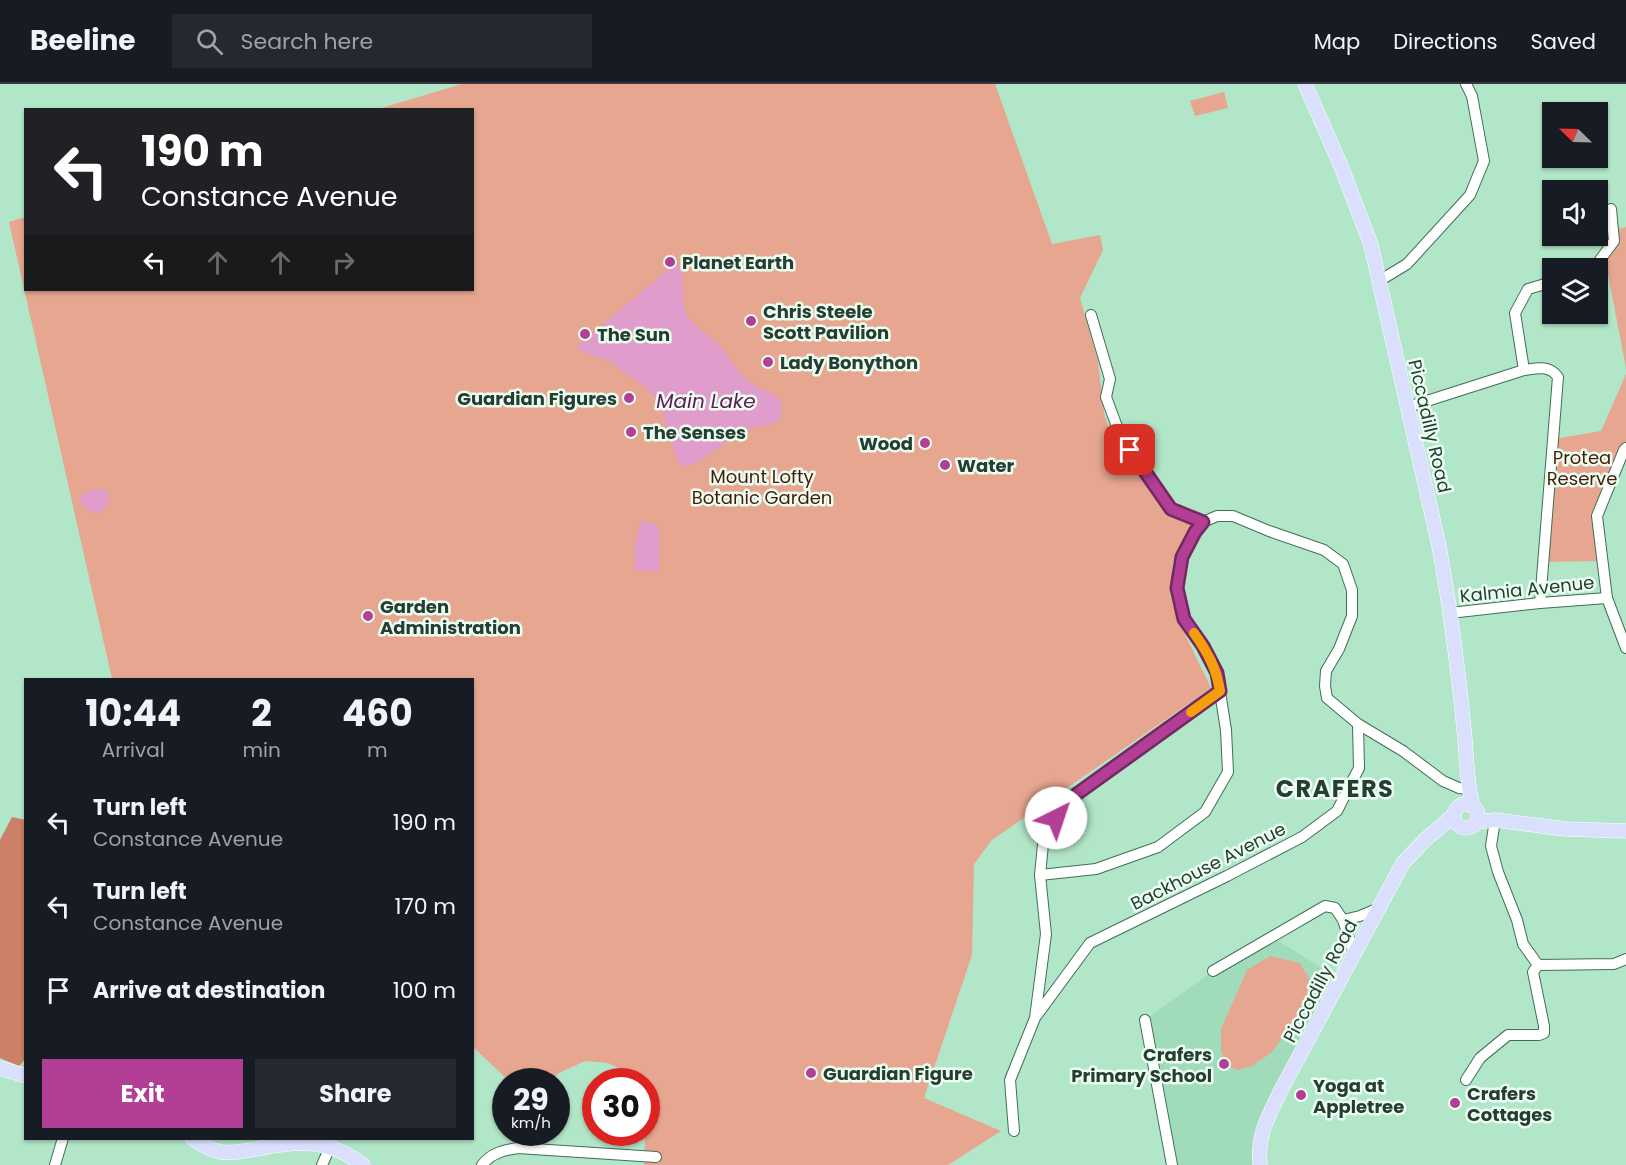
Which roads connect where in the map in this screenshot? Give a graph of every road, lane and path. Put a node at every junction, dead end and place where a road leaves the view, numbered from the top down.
1 (1305, 84) edge
2 (1466, 84) edge
3 (1611, 209) dead end
4 (1601, 258) edge
5 (1379, 281) junction
6 (1542, 285) edge
7 (1091, 315) dead end
8 (1524, 370) junction
9 (1408, 407) junction
10 (1626, 448) edge
11 (1203, 522) junction
12 (1607, 598) junction
13 (1540, 603) junction
14 (1450, 613) junction
15 (1626, 648) edge
16 (1220, 691) junction
17 (1358, 724) junction
18 (1468, 789) junction
19 (1475, 813) junction
20 (1456, 816) junction
21 (1495, 820) junction
22 (1626, 831) edge
23 (1040, 875) junction
24 (1379, 908) junction
25 (1343, 920) junction
26 (1354, 954) junction
27 (1626, 958) edge
28 (1538, 965) junction
29 (1213, 971) dead end
30 (1035, 1018) junction
31 (1145, 1020) dead end
32 (0, 1068) edge
33 (24, 1075) edge
34 (1466, 1080) dead end
35 (1014, 1131) dead end
36 (62, 1140) edge
37 (195, 1140) edge
38 (330, 1147) junction
39 (656, 1157) dead end
40 (55, 1165) edge
41 (322, 1165) edge
42 (363, 1165) edge
43 (482, 1165) edge
44 (1172, 1165) edge
45 (1260, 1165) edge

1 - 5 main road, Piccadilly Road
2 - 5 street
3 - 4 street
5 - 9 main road, Piccadilly Road
6 - 8 street
7 - 11 street
8 - 9 street
8 - 13 street
9 - 14 main road, Piccadilly Road
10 - 12 street
11 - 16 street
11 - 17 street
12 - 13 street, Kalmia Avenue
12 - 15 street
13 - 14 street, Kalmia Avenue
14 - 18 main road, Piccadilly Road
16 - 23 street
16 - 23 street
17 - 18 street
17 - 30 street, Backhouse Avenue
18 - 19 main road, Piccadilly Road
18 - 20 main road
19 - 20 main road
19 - 20 main road
19 - 21 main road
20 - 24 main road, Piccadilly Road
21 - 22 main road
21 - 28 street
23 - 30 street
24 - 25 street
24 - 26 main road, Piccadilly Road
25 - 26 street
25 - 29 street
26 - 45 main road, Piccadilly Road
27 - 28 street
28 - 34 street
30 - 35 street
31 - 44 street
32 - 33 main road
36 - 40 street
37 - 38 main road
38 - 41 street
38 - 42 main road
39 - 43 street

